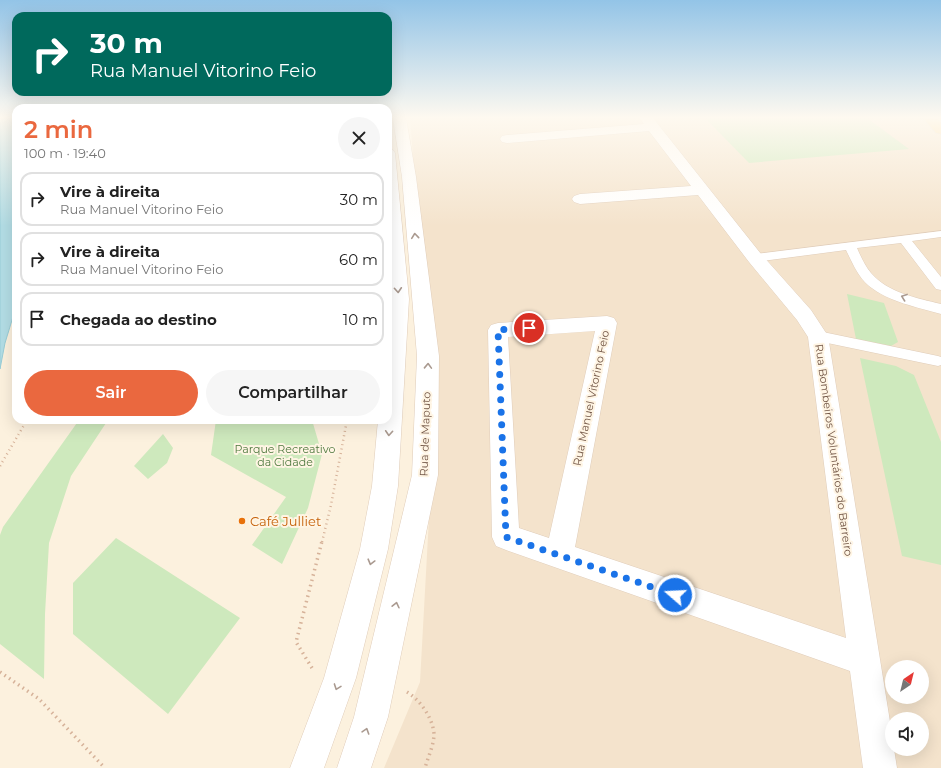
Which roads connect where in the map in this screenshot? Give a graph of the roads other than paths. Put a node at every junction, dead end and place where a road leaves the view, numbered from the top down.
1 (405, 154) edge
2 (674, 154) edge
3 (703, 190) junction
4 (580, 199) dead end
5 (392, 206) edge
6 (941, 234) edge
7 (904, 239) junction
8 (850, 246) junction
9 (755, 258) junction
10 (941, 286) edge
11 (941, 309) edge
12 (818, 336) junction
13 (940, 362) edge
14 (392, 392) edge
15 (390, 424) edge
16 (559, 556) junction
17 (864, 660) junction
18 (307, 768) edge
19 (354, 768) edge
20 (880, 768) edge

19 -> 1 street, Rua de Maputo
2 - 3 street, Rua Bombeiros Voluntários do Barreiro
3 - 4 street
3 - 9 street, Rua Bombeiros Voluntários do Barreiro
5 -> 14 street
6 - 7 lane
7 - 8 lane
7 - 10 lane
8 - 9 lane
11 -> 8 lane
9 - 12 street, Rua Bombeiros Voluntários do Barreiro
12 - 13 lane
12 - 17 street, Rua Bombeiros Voluntários do Barreiro
15 -> 18 street
16 - 16 street, Rua Manuel Vitorino Feio
16 - 17 street, Rua Manuel Vitorino Feio
17 - 20 street, Rua Bombeiros Voluntários do Barreiro

